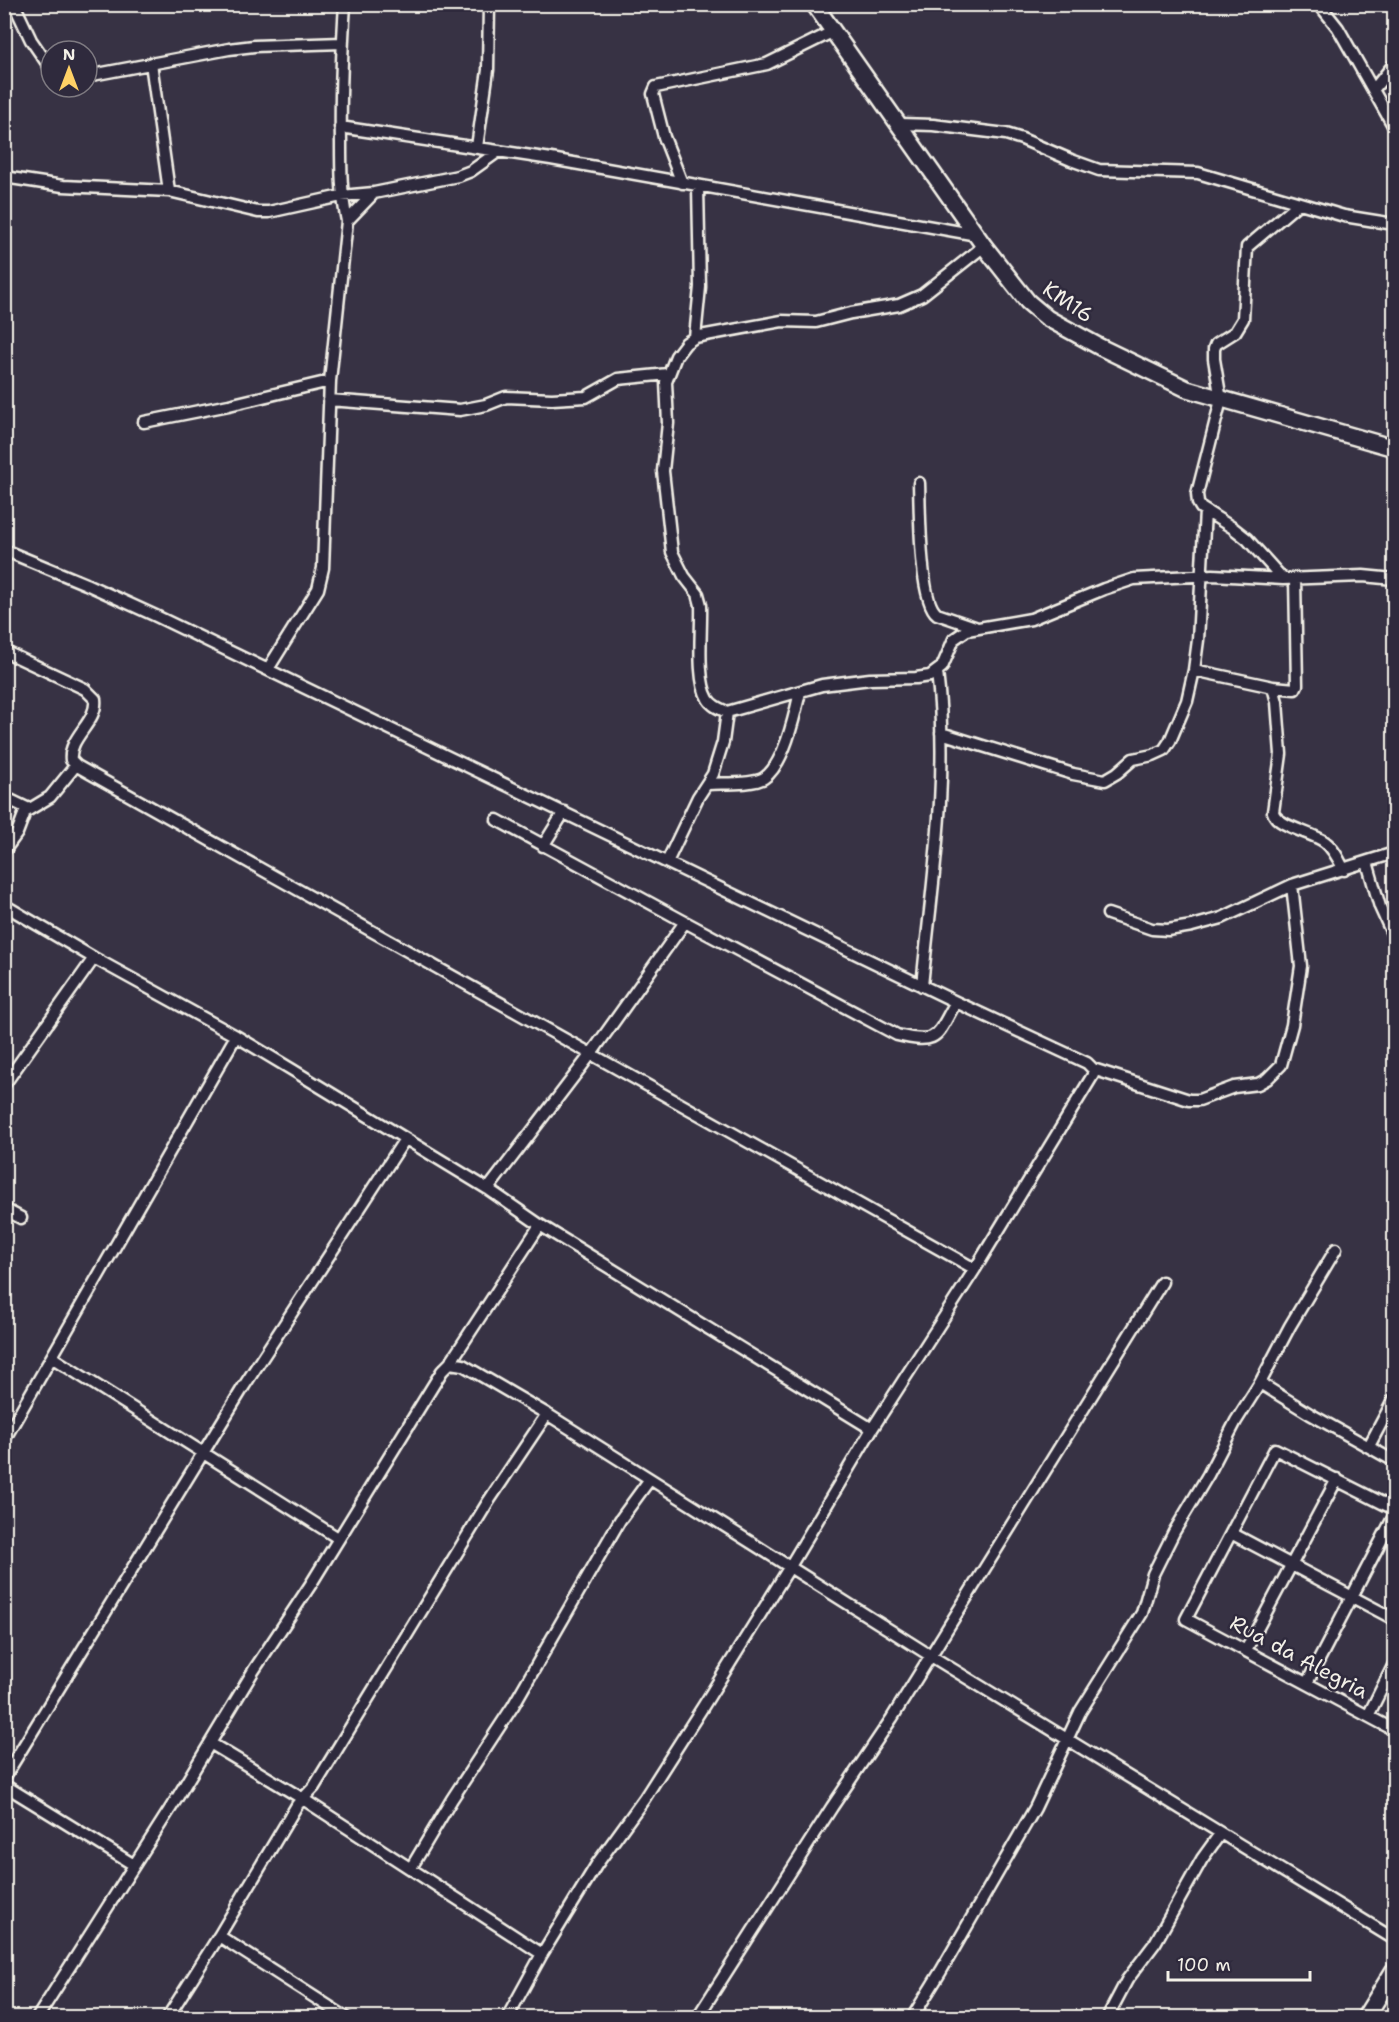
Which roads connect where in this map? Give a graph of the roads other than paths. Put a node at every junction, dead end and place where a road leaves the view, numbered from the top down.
1 (14, 4) edge
2 (345, 4) edge
3 (489, 4) edge
4 (814, 4) edge
5 (1319, 4) edge
6 (834, 31) junction
7 (342, 43) junction
8 (39, 52) edge
9 (151, 63) junction
10 (1395, 64) edge
11 (99, 74) edge
12 (1374, 89) junction
13 (899, 124) junction
14 (340, 127) junction
15 (1395, 127) edge
16 (477, 147) junction
17 (499, 151) junction
18 (4, 177) edge
19 (682, 183) junction
20 (698, 186) junction
21 (169, 191) junction
22 (374, 193) junction
23 (341, 196) junction
24 (1299, 204) junction
25 (347, 221) junction
26 (1395, 224) edge
27 (980, 240) junction
28 (695, 337) junction
29 (668, 374) junction
30 (330, 381) junction
31 (329, 400) junction
32 (1221, 400) junction
33 (144, 422) dead end
34 (1395, 448) edge
35 (919, 483) dead end
36 (1205, 511) junction
37 (4, 550) edge
38 (1201, 576) junction
39 (1295, 578) junction
40 (1283, 579) junction
41 (1395, 579) edge
42 (978, 628) junction
43 (4, 651) edge
44 (268, 669) junction
45 (1194, 670) junction
46 (937, 672) junction
47 (1273, 687) junction
48 (801, 692) junction
49 (727, 712) junction
50 (941, 733) junction
51 (76, 765) junction
52 (708, 784) junction
53 (4, 797) edge
54 (29, 809) junction
55 (564, 812) junction
56 (497, 820) dead end
57 (543, 846) junction
58 (4, 851) edge
59 (1395, 854) edge
60 (667, 862) junction
61 (1367, 862) junction
62 (1344, 870) junction
63 (1292, 885) junction
64 (4, 904) edge
65 (1108, 914) dead end
66 (685, 922) junction
67 (1395, 939) edge
68 (94, 958) junction
69 (922, 986) junction
70 (956, 1002) junction
71 (236, 1036) junction
72 (591, 1054) junction
73 (1093, 1069) junction
74 (4, 1085) edge
75 (405, 1139) junction
76 (488, 1189) junction
77 (4, 1209) edge
78 (21, 1218) dead end
79 (540, 1224) junction
80 (1336, 1249) dead end
81 (975, 1269) junction
82 (1162, 1281) dead end
83 (52, 1359) junction
84 (450, 1363) junction
85 (1260, 1383) junction
86 (1395, 1399) edge
87 (547, 1414) junction
88 (872, 1429) junction
89 (4, 1440) edge
90 (1369, 1446) junction
91 (203, 1453) junction
92 (1395, 1461) edge
93 (650, 1479) junction
94 (1337, 1479) junction
95 (1395, 1509) edge
96 (1395, 1516) edge
97 (1231, 1533) junction
98 (338, 1538) junction
99 (1291, 1564) junction
100 (789, 1568) junction
101 (1353, 1597) junction
102 (1395, 1619) edge
103 (1246, 1650) junction
104 (931, 1656) junction
105 (1395, 1664) edge
106 (1307, 1683) junction
107 (1368, 1716) junction
108 (1395, 1730) edge
109 (1068, 1739) junction
110 (210, 1743) junction
111 (4, 1778) edge
112 (4, 1785) edge
113 (303, 1799) junction
114 (1220, 1834) junction
115 (134, 1865) junction
116 (411, 1868) junction
117 (219, 1936) junction
118 (1395, 1939) edge
119 (542, 1954) junction
120 (1393, 1975) edge
121 (37, 2018) edge
122 (167, 2018) edge
123 (347, 2018) edge
124 (507, 2018) edge
125 (697, 2018) edge
126 (912, 2018) edge
127 (1107, 2018) edge
128 (1365, 2018) edge

1 - 8 street
2 - 7 street
3 - 16 street
4 - 6 street, KM16
5 - 12 street
6 - 13 street, KM16
6 - 19 street
7 - 9 street
7 - 14 street
9 - 11 street
9 - 21 street
10 - 12 street
12 - 15 street
13 - 24 street
13 - 27 street, KM16
14 - 16 street
14 - 23 street
16 - 17 street
17 - 19 street
17 - 22 street
18 - 21 street
19 - 20 street
20 - 27 street
20 - 28 street
21 - 23 street
22 - 23 street
22 - 25 street
23 - 25 street
24 - 26 street
24 - 32 street
25 - 30 street
27 - 28 street
27 - 32 street, KM16
28 - 29 street
29 - 31 street
29 - 49 street
30 - 31 street
30 - 33 street
31 - 44 street
32 - 34 street, KM16
32 - 36 street
35 - 42 street
36 - 38 street
36 - 40 street
37 - 44 street
38 - 40 street
38 - 42 street
38 - 45 street
39 - 40 street
39 - 41 street
39 - 47 street
42 - 46 street
43 - 51 street
44 - 55 street
45 - 47 street
45 - 50 street
46 - 48 street
46 - 50 street
47 - 62 street
48 - 49 street
48 - 52 street
49 - 52 street
50 - 69 street
51 - 54 street
51 - 72 street
52 - 60 street
53 - 54 street
54 - 58 street
55 - 57 street
55 - 60 street
56 - 57 street
57 - 66 street
59 - 61 street
60 - 69 street
61 - 62 street
61 - 67 street
62 - 63 street
63 - 65 street
63 - 73 street
64 - 68 street
66 - 70 street
66 - 72 street
68 - 71 street
68 - 74 street
69 - 70 street
70 - 73 street
71 - 75 street
71 - 83 street
72 - 76 street
72 - 81 street
73 - 81 street
75 - 76 street
75 - 91 street
76 - 79 street
77 - 78 street
79 - 84 street
79 - 88 street
80 - 85 street
81 - 88 street
82 - 104 street
83 - 89 street
83 - 91 street
84 - 87 street
84 - 98 street
85 - 90 street
85 - 109 street
86 - 90 street
87 - 93 street
87 - 113 street
88 - 100 street
90 - 92 street
91 - 98 street
91 - 111 street
93 - 100 street
93 - 116 street
94 - 95 street
94 - 97 street
94 - 99 street
96 - 101 street
97 - 99 street
97 - 103 street, Rua da Alegria
98 - 110 street
99 - 101 street
99 - 103 street
100 - 104 street
100 - 119 street
101 - 102 street
101 - 106 street
103 - 106 street, Rua da Alegria
104 - 109 street
104 - 125 street
105 - 107 street
106 - 107 street, Rua da Alegria
107 - 108 street, Rua da Alegria
109 - 114 street
109 - 126 street
110 - 113 street
110 - 115 street
112 - 115 street
113 - 116 street
113 - 117 street
114 - 118 street
114 - 127 street
115 - 121 street
116 - 119 street
117 - 122 street
117 - 123 street
119 - 124 street
120 - 128 main road

